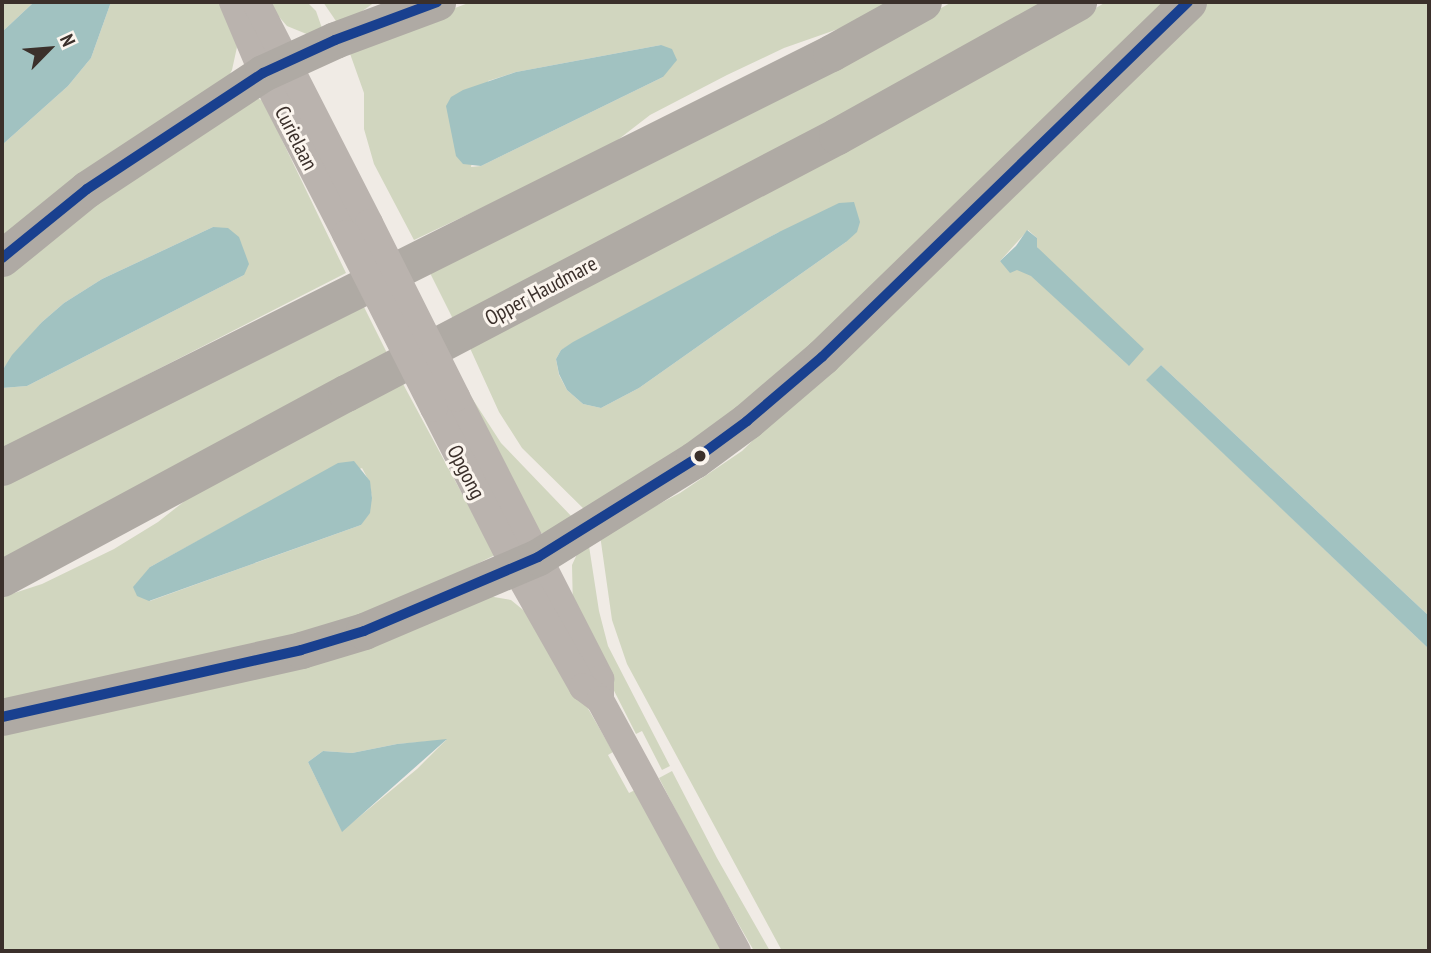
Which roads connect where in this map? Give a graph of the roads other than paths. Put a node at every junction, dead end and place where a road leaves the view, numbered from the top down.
1 (233, 2) edge
2 (256, 2) edge
3 (437, 2) edge
4 (923, 2) edge
5 (1078, 2) edge
6 (1188, 2) edge
7 (275, 68) junction
8 (357, 228) joint
9 (2, 258) edge
10 (2, 467) edge
11 (527, 563) junction
12 (2, 578) edge
13 (2, 717) edge
14 (737, 951) edge

1 - 7 main road, Curielaan
2 - 7 main road, Curielaan
3 - 7 highway
4 - 10 highway
5 - 12 highway, Opper Haudmare
6 - 11 highway
7 - 8 main road, Curielaan
7 - 9 highway
8 - 11 main road, Opgong, bridge
11 - 13 highway
11 - 14 main road, Opgong

